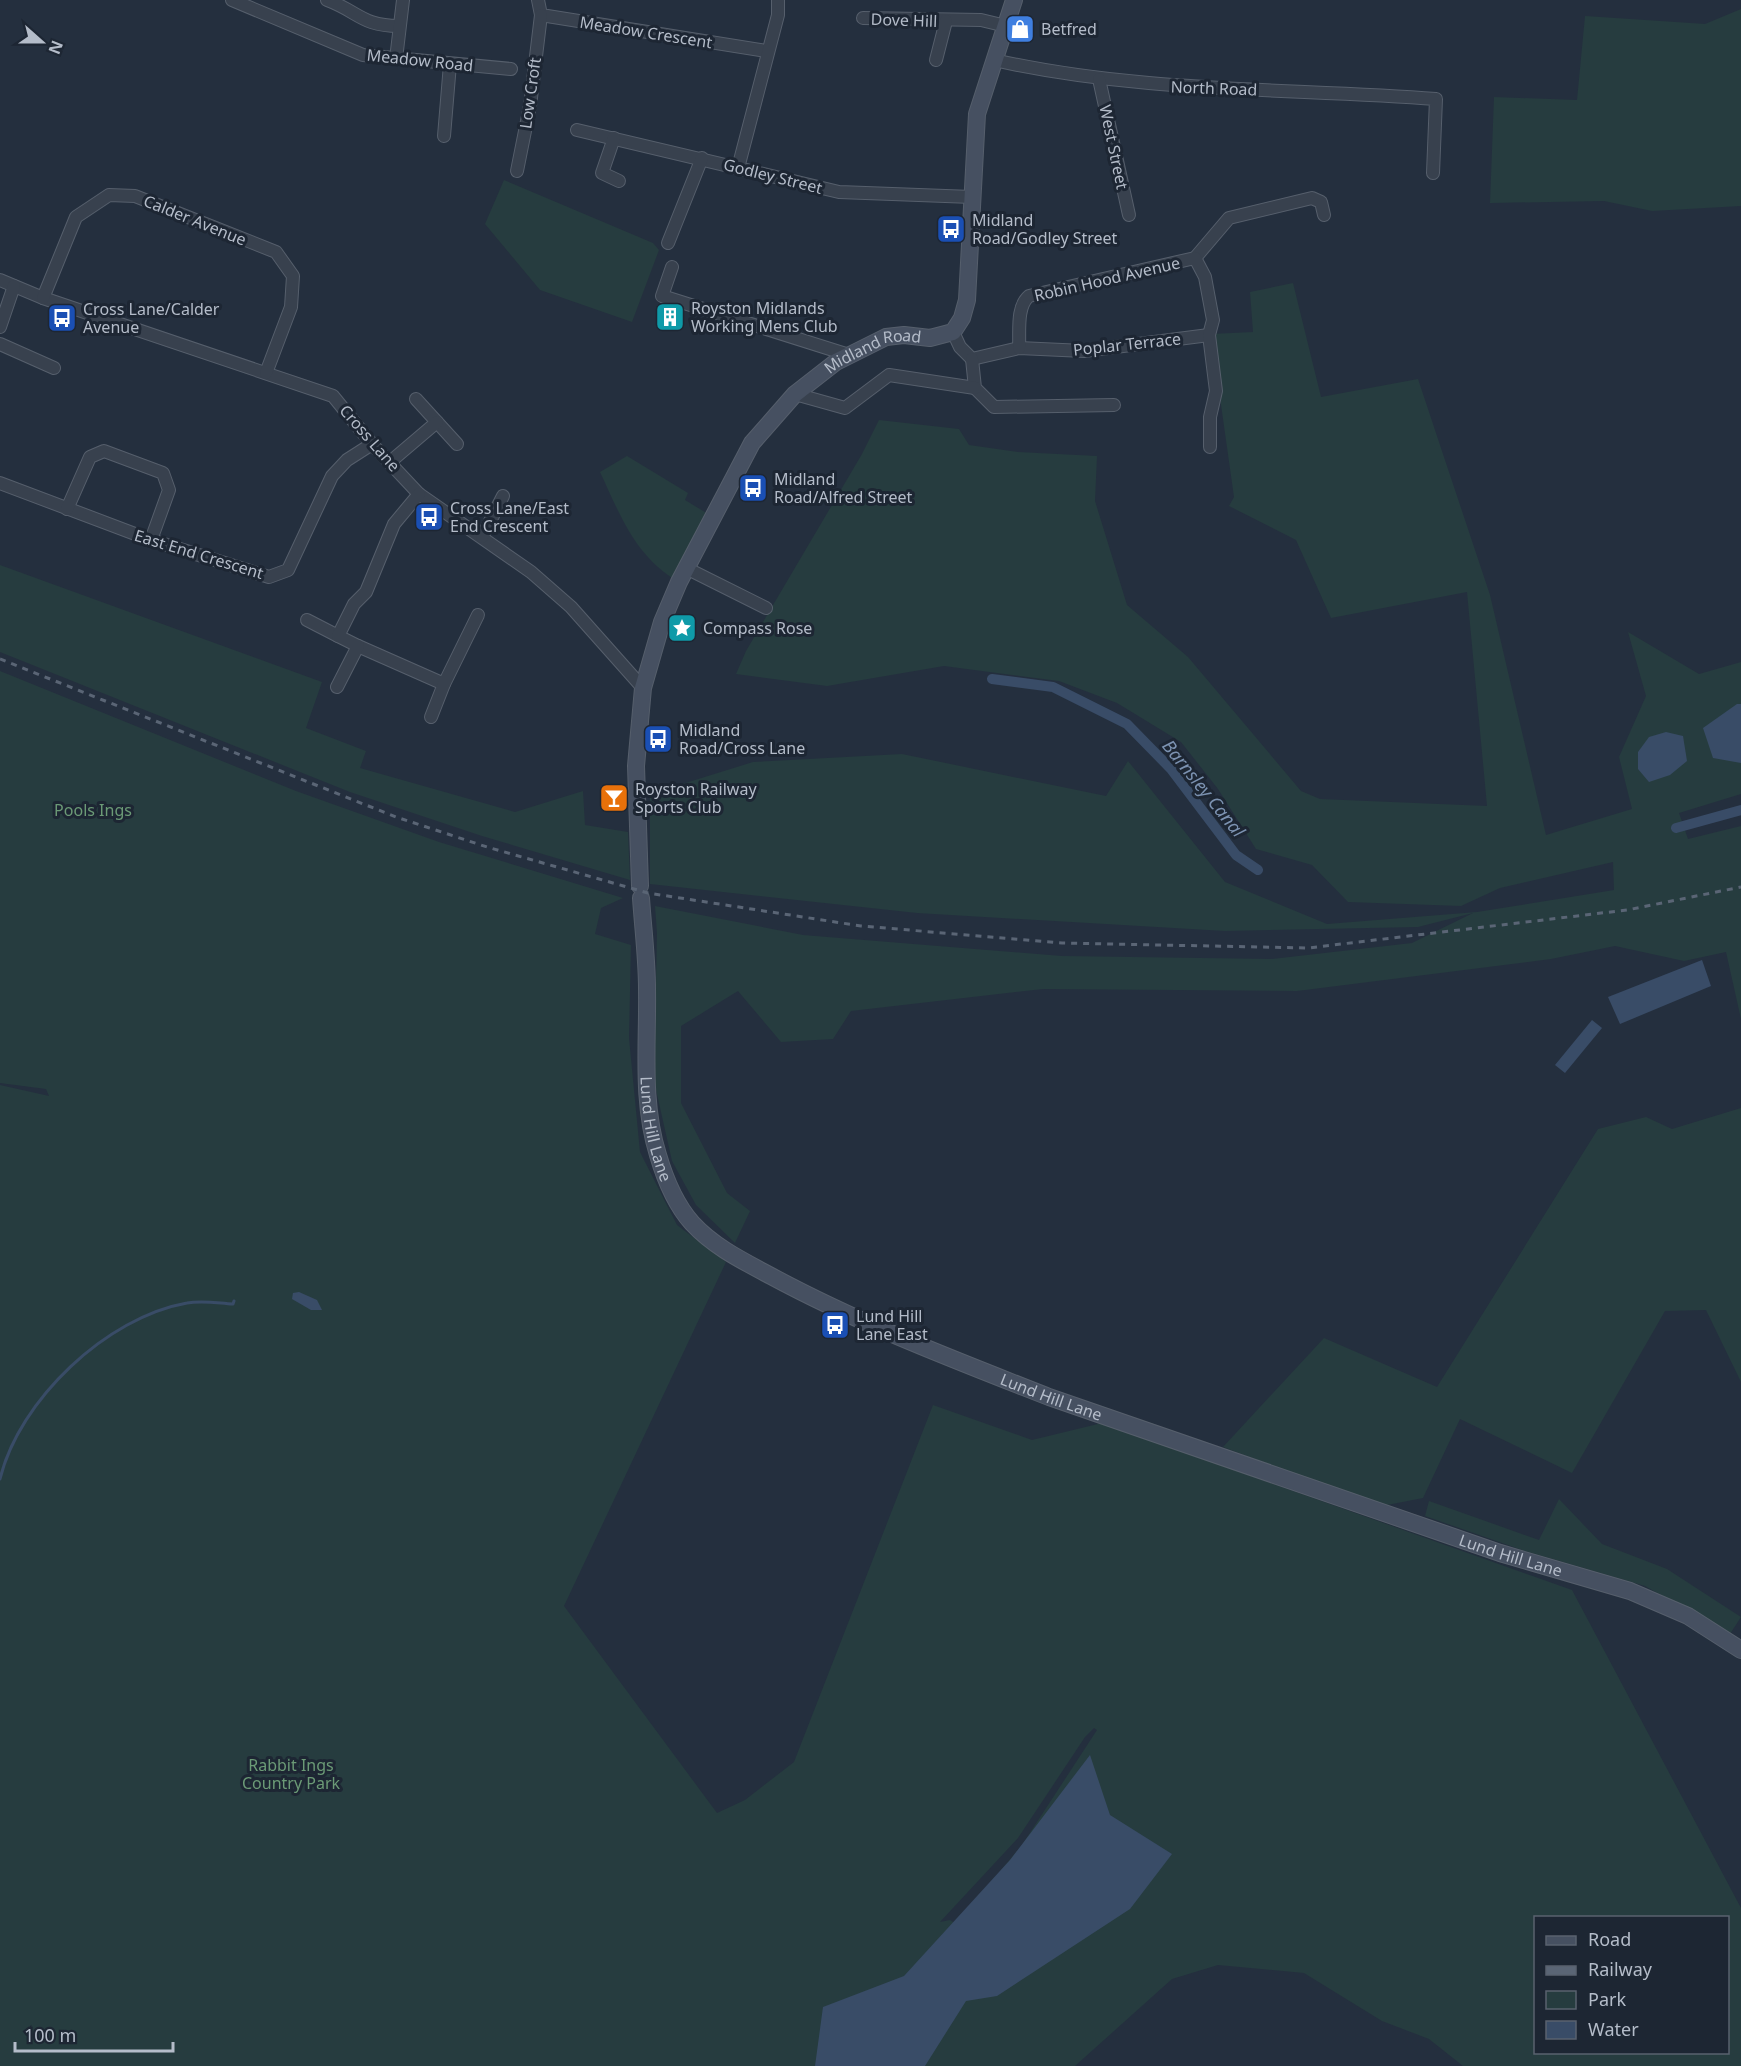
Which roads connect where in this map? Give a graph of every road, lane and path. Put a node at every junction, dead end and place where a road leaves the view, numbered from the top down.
1 (232, 0) edge
2 (327, 0) edge
3 (403, 0) edge
4 (538, 0) edge
5 (778, 0) edge
6 (1014, 0) edge
7 (541, 15) junction
8 (863, 18) dead end
9 (946, 21) junction
10 (399, 26) junction
11 (1006, 26) junction
12 (766, 51) junction
13 (396, 59) junction
14 (936, 60) dead end
15 (994, 60) junction
16 (450, 64) junction
17 (511, 69) dead end
18 (1099, 79) junction
19 (578, 130) dead end
20 (444, 136) dead end
21 (615, 138) junction
22 (702, 158) junction
23 (738, 168) junction
24 (517, 171) dead end
25 (1433, 173) dead end
26 (619, 181) dead end
27 (972, 197) junction
28 (1129, 215) dead end
29 (1324, 215) dead end
30 (668, 243) dead end
31 (1195, 258) junction
32 (672, 267) dead end
33 (0, 280) edge
34 (14, 286) junction
35 (43, 298) junction
36 (0, 327) edge
37 (953, 332) junction
38 (1209, 335) junction
39 (0, 344) edge
40 (1019, 348) junction
41 (849, 355) junction
42 (972, 358) junction
43 (54, 368) dead end
44 (266, 373) junction
45 (975, 388) junction
46 (795, 394) junction
47 (416, 399) dead end
48 (1114, 405) dead end
49 (437, 422) junction
50 (372, 444) junction
51 (457, 444) dead end
52 (1210, 447) dead end
53 (390, 462) junction
54 (0, 483) edge
55 (420, 494) junction
56 (503, 496) dead end
57 (67, 509) junction
58 (482, 537) junction
59 (151, 540) junction
60 (686, 568) junction
61 (766, 608) dead end
62 (478, 615) dead end
63 (307, 620) dead end
64 (338, 636) junction
65 (358, 646) junction
66 (444, 684) junction
67 (338, 687) dead end
68 (643, 688) junction
69 (432, 717) dead end
70 (1741, 1650) edge

1 - 13 street, Meadow Road
2 - 10 street
3 - 10 street
4 - 7 street
5 - 12 street
6 - 11 main road
7 - 12 street, Meadow Crescent
7 - 24 street, Low Croft
8 - 9 street, Dove Hill
9 - 11 street, Dove Hill
9 - 14 street, Dove Hill
10 - 13 street
11 - 15 main road
12 - 23 street
13 - 16 street, Meadow Road
15 - 18 street, North Road
15 - 27 main road
16 - 17 street, Meadow Road
16 - 20 street
18 - 25 street, North Road
18 - 28 street, West Street
19 - 21 street, Godley Street
21 - 22 street, Godley Street
21 - 26 street
22 - 23 street, Godley Street
22 - 30 street
23 - 27 street, Godley Street
27 - 37 main road
29 - 31 street
31 - 38 street, Robin Hood Avenue
31 - 40 street, Robin Hood Avenue
32 - 41 street
33 - 34 street, Cross Lane
34 - 35 street, Cross Lane
34 - 36 street
35 - 44 street, Cross Lane
35 - 44 street, Calder Avenue
37 - 41 main road, Midland Road
37 - 42 street
38 - 40 street, Poplar Terrace
38 - 52 street, Robin Hood Avenue
39 - 43 street
40 - 42 street, Poplar Terrace
41 - 46 main road, Midland Road
42 - 45 street
44 - 50 street, Cross Lane
45 - 46 street
45 - 48 street
46 - 60 main road, Midland Road
47 - 49 street
49 - 51 street
49 - 53 street
50 - 53 street, Cross Lane
50 - 59 street, East End Crescent
53 - 55 street, Cross Lane
54 - 57 street, East End Crescent
55 - 58 street, Cross Lane
55 - 64 street
56 - 58 street
57 - 59 street, East End Crescent
57 - 59 street
58 - 68 street, Cross Lane
60 - 61 street
60 - 68 main road, Midland Road
62 - 66 street
63 - 64 street
64 - 65 street
65 - 66 street
65 - 67 street
66 - 69 street
68 - 70 main road, Lund Hill Lane

